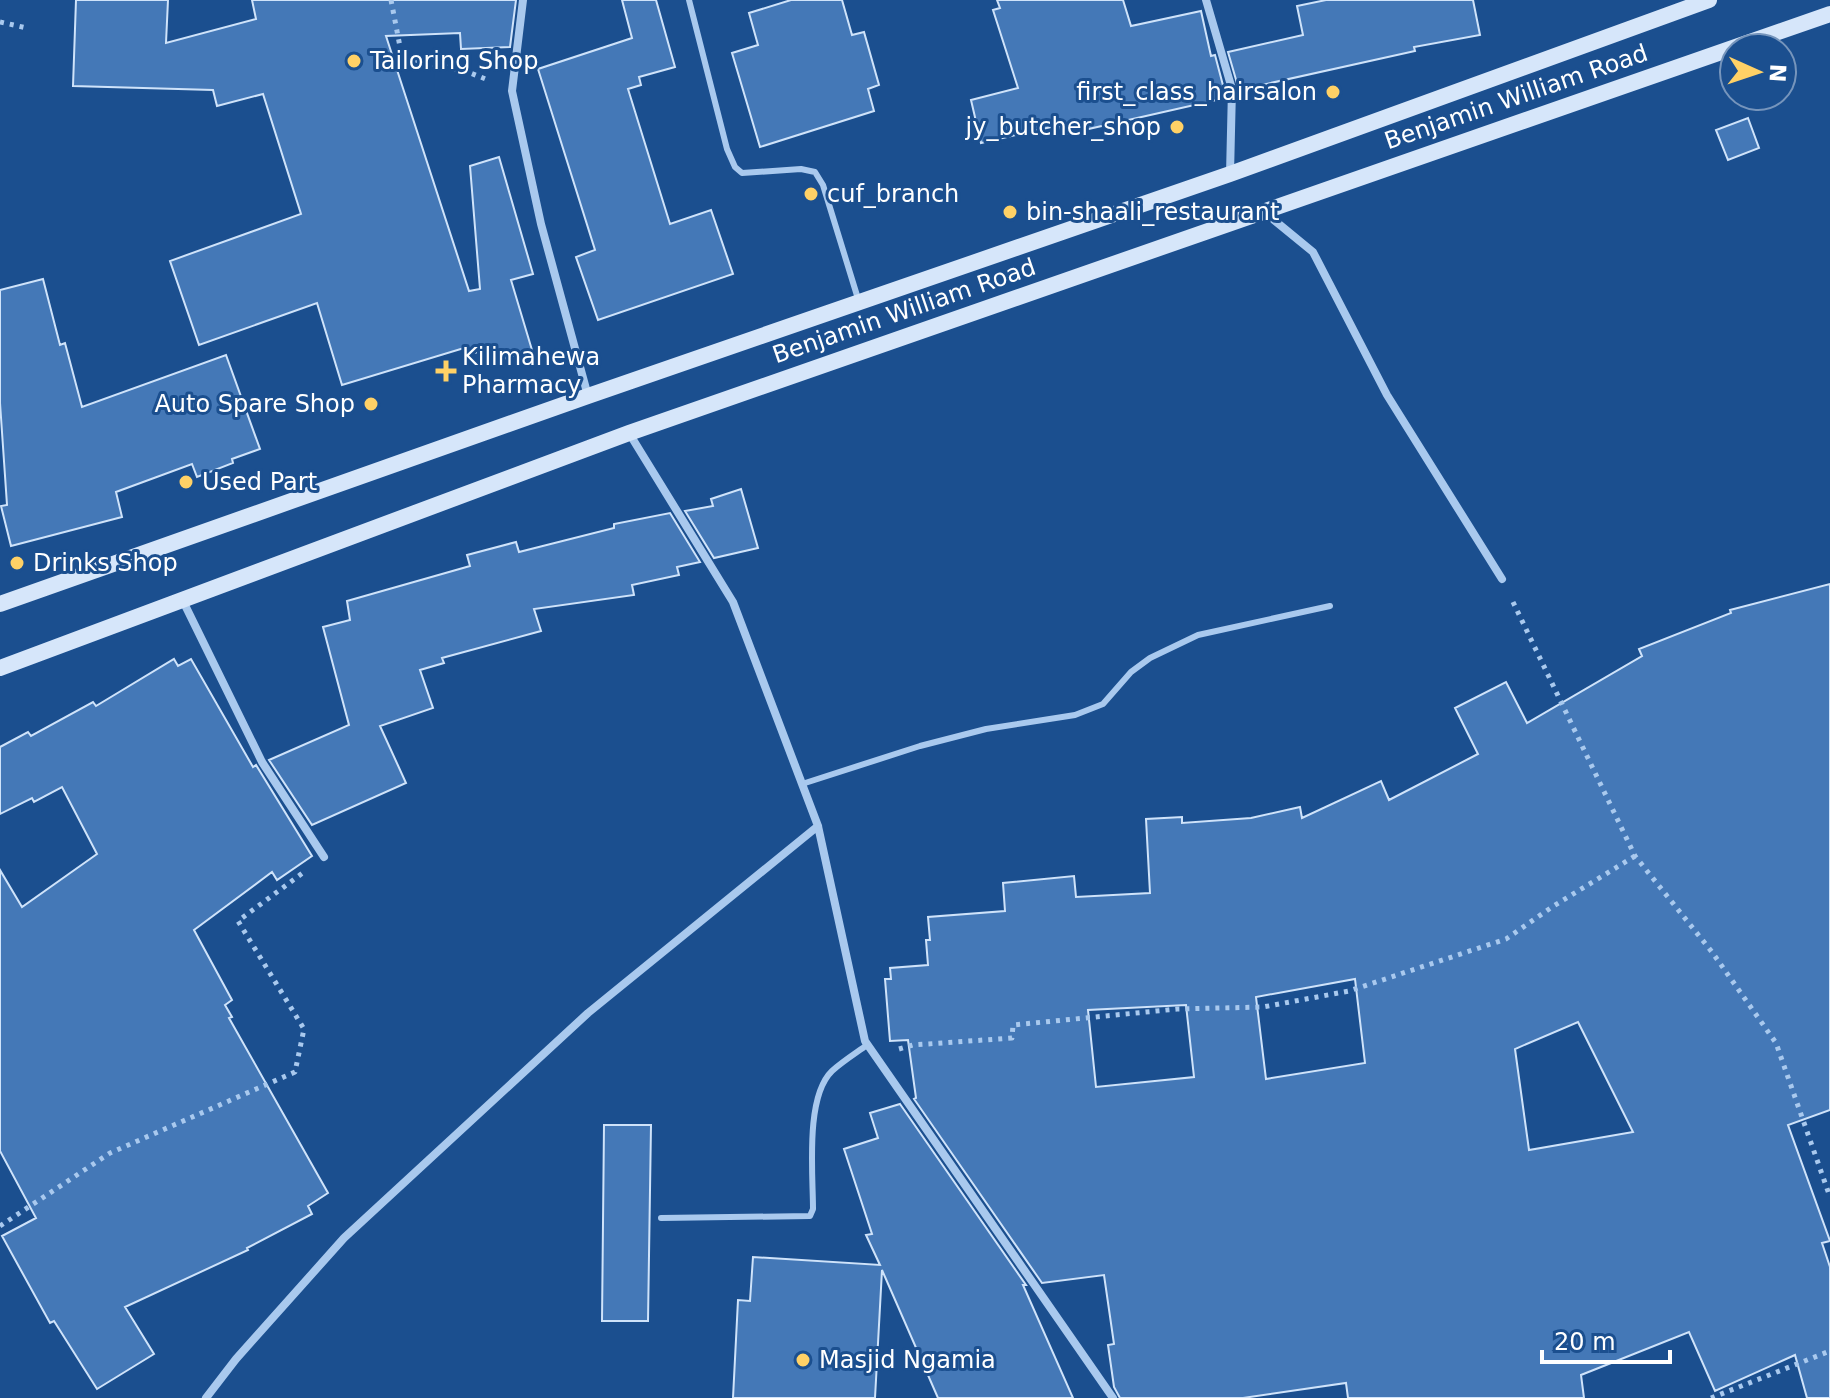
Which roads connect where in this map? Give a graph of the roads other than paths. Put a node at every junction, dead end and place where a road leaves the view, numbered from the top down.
1 (523, 0) edge
2 (689, 0) edge
3 (1206, 0) edge
4 (1709, 0) edge
5 (1830, 14) edge
6 (1230, 174) junction
7 (1262, 211) junction
8 (859, 302) junction
9 (588, 396) junction
10 (629, 433) junction
11 (1502, 579) road end
12 (183, 601) junction
13 (0, 604) edge
14 (1330, 606) dead end
15 (0, 668) edge
16 (802, 784) junction
17 (818, 826) junction
18 (324, 857) road end
19 (866, 1043) junction
20 (661, 1218) dead end
21 (206, 1398) edge
22 (1113, 1398) edge

1 - 9 street
2 - 8 lane
3 - 6 street
4 - 6 main road, Benjamin William Road
5 - 7 main road, Benjamin William Road
6 - 8 main road, Benjamin William Road
7 - 10 main road, Benjamin William Road
7 - 11 street
8 - 9 main road, Benjamin William Road
9 - 13 main road, Benjamin William Road
10 - 12 main road, Benjamin William Road
10 - 16 street
12 - 15 main road, Benjamin William Road
12 - 18 street
14 - 16 lane
16 - 17 street
17 - 19 street
17 - 21 street
19 - 20 lane
19 - 22 street

